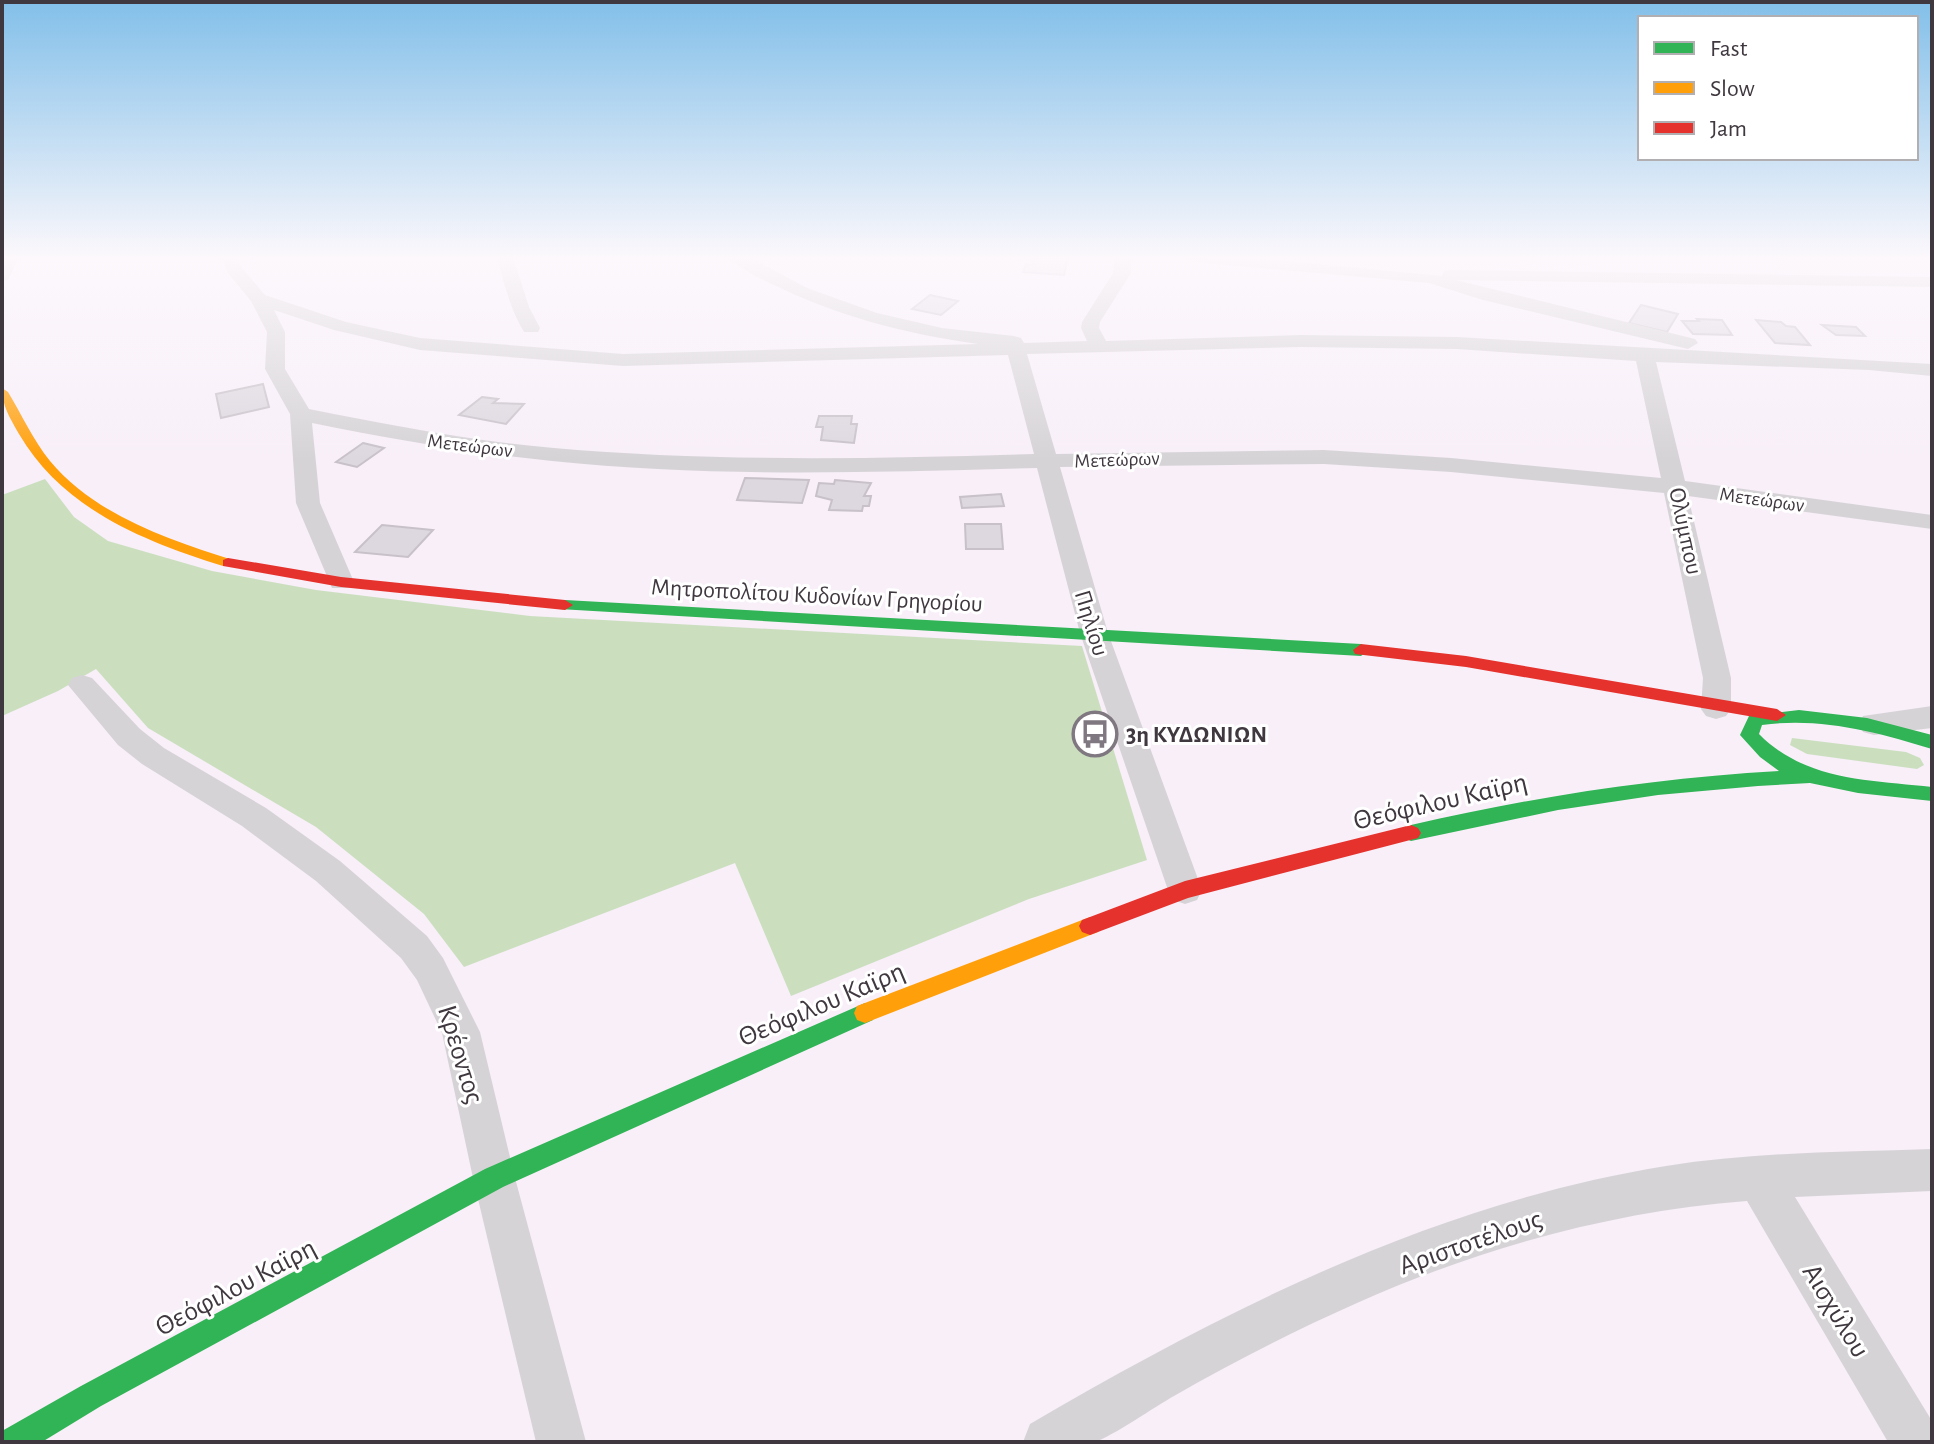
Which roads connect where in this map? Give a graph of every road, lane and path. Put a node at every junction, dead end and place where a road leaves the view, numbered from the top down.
1 (272, 324) edge
2 (336, 324) edge
3 (529, 324) edge
4 (908, 324) edge
5 (1091, 324) edge
6 (1610, 324) edge
7 (531, 328) dead end
8 (1099, 345) junction
9 (1016, 351) junction
10 (1645, 355) junction
11 (1750, 362) junction
12 (1932, 370) edge
13 (2, 392) edge
14 (301, 414) junction
15 (1048, 462) junction
16 (1677, 487) junction
17 (1932, 522) edge
18 (341, 582) junction
19 (1094, 633) junction
20 (82, 685) dead end
21 (1706, 707) junction
22 (1777, 715) junction
23 (1932, 717) edge
24 (1854, 726) junction
25 (1751, 740) junction
26 (1932, 742) edge
27 (1808, 776) junction
28 (1711, 780) junction
29 (1932, 794) edge
30 (1185, 890) junction
31 (1932, 1170) edge
32 (494, 1178) junction
33 (1759, 1179) junction
34 (13, 1442) edge
35 (561, 1442) edge
36 (1048, 1442) edge
37 (1916, 1442) edge

1 - 14 street
2 - 9 street
3 - 7 street
4 - 9 street
5 - 8 street
6 - 11 street
8 - 9 street
8 - 10 street
9 - 15 street, Πηλίου
10 - 11 street
10 - 16 street, Ολύμπου
11 - 12 street
13 - 18 street, Μητροπολίτου Κυδονίων Γρηγορίου
14 - 15 street, Μετεώρων
14 - 18 street
15 - 16 street, Μετεώρων
15 - 19 street, Πηλίου
16 - 17 street, Μετεώρων
16 - 21 street, Ολύμπου
18 - 19 street, Μητροπολίτου Κυδονίων Γρηγορίου
19 - 21 street, Μητροπολίτου Κυδονίων Γρηγορίου
19 - 30 street, Πηλίου
20 - 32 street, Κρέοντος
21 - 22 street, Μητροπολίτου Κυδονίων Γρηγορίου
21 - 25 street, Μητροπολίτου Κυδονίων Γρηγορίου
22 - 24 street, Μητροπολίτου Κυδονίων Γρηγορίου
22 - 25 street, Θεόφιλου Καϊρη
23 - 24 street
24 - 26 street, Μητροπολίτου Κυδονίων Γρηγορίου
25 - 27 street, Μητροπολίτου Κυδονίων Γρηγορίου
25 - 28 street, Θεόφιλου Καϊρη
27 - 28 street, Θεόφιλου Καϊρη
27 - 29 street
28 - 30 street, Θεόφιλου Καϊρη
30 - 32 street, Θεόφιλου Καϊρη
31 - 33 street, Αριστοτέλους
32 - 34 street, Θεόφιλου Καϊρη
32 - 35 street, Κρέοντος
33 - 36 street, Αριστοτέλους
33 - 37 street, Αισχύλου

